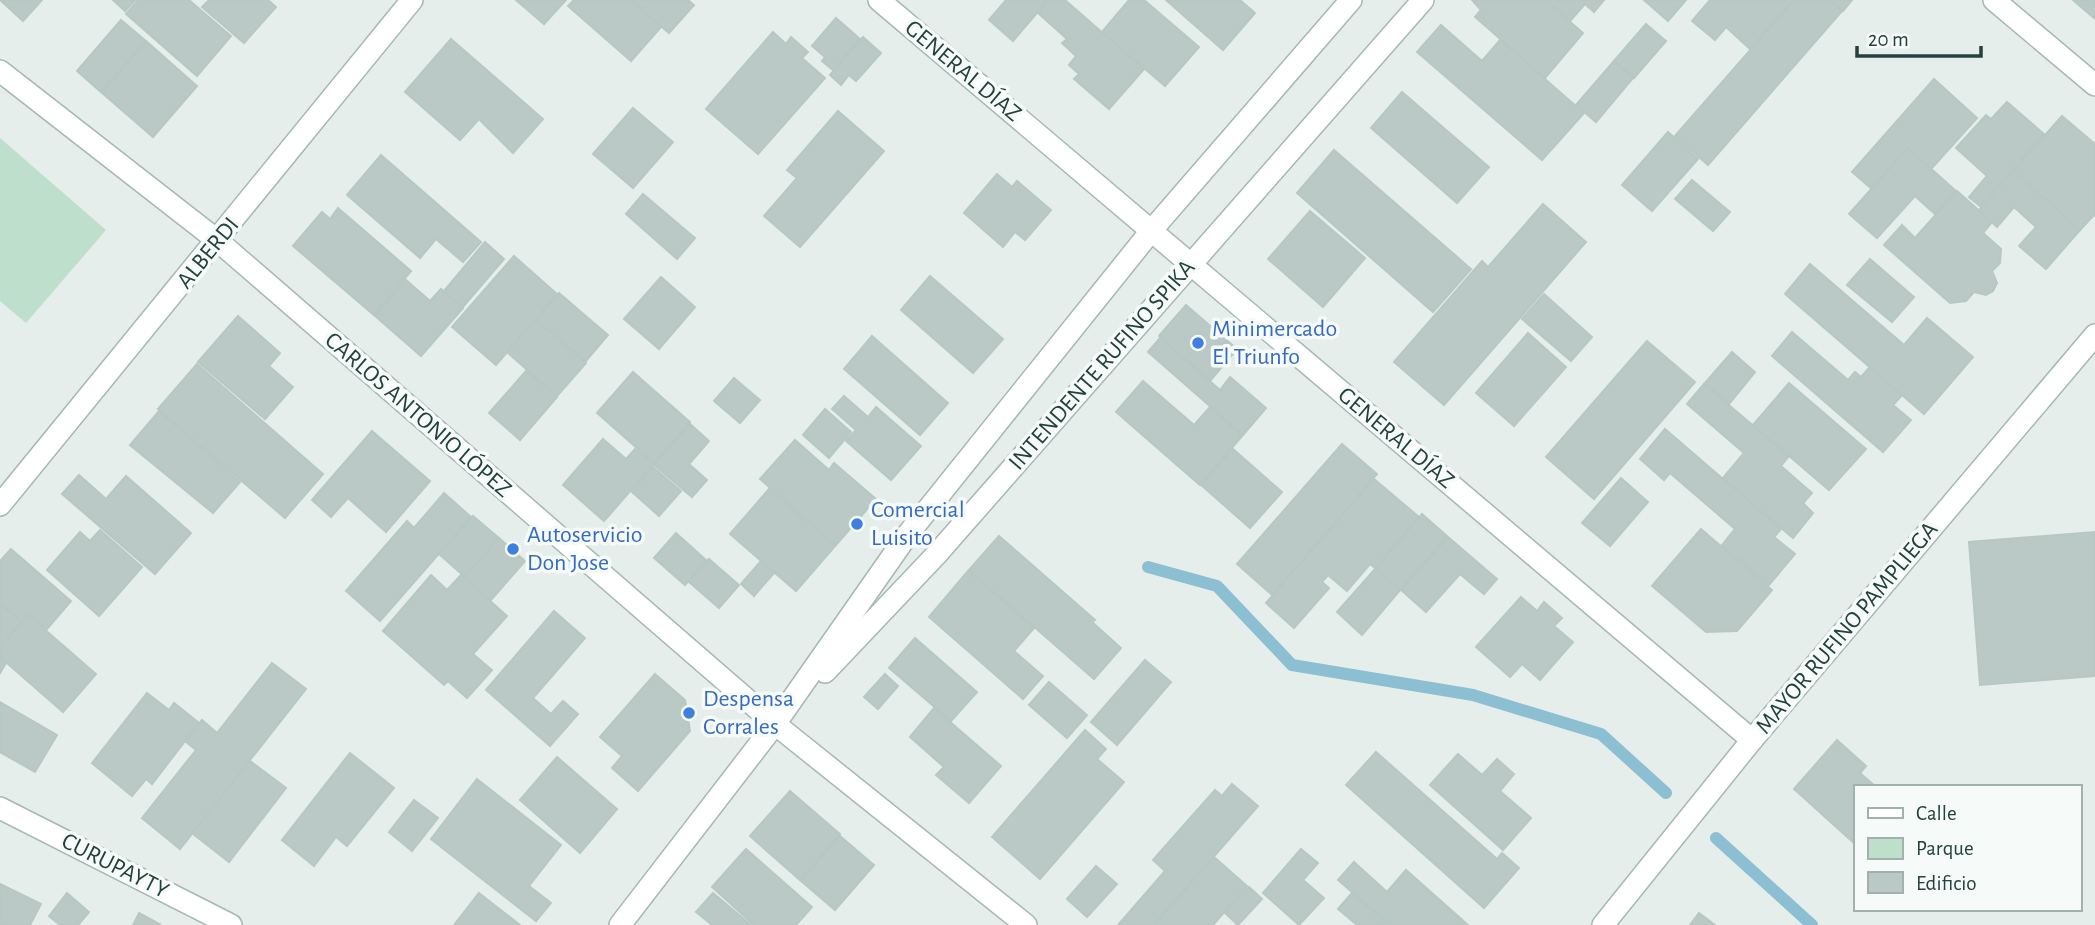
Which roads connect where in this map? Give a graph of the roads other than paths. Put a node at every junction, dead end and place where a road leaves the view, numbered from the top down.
1 (412, 0) edge
2 (879, 0) edge
3 (1350, 0) edge
4 (1423, 0) edge
5 (1994, 0) edge
6 (0, 71) edge
7 (2095, 85) edge
8 (1151, 231) junction
9 (218, 242) junction
10 (1191, 264) junction
11 (2095, 335) edge
12 (0, 505) edge
13 (775, 724) junction
14 (1752, 740) junction
15 (0, 808) edge
16 (230, 925) edge
17 (620, 925) edge
18 (1026, 925) edge
19 (1603, 925) edge

1 - 9 street, ALBERDI
2 - 8 street, GENERAL DÍAZ
3 - 8 street, INTENDENTE RUFINO SPIKA
4 - 10 street, INTENDENTE RUFINO SPIKA
5 - 7 street
6 - 9 street, CARLOS ANTONIO LÓPEZ
8 - 10 street, GENERAL DÍAZ
8 - 13 street, INTENDENTE RUFINO SPIKA
9 - 12 street, ALBERDI
9 - 13 street, CARLOS ANTONIO LÓPEZ
10 - 13 street, INTENDENTE RUFINO SPIKA
10 - 14 street, GENERAL DÍAZ
11 - 14 street, MAYOR RUFINO PAMPLIEGA
13 - 17 street, INTENDENTE RUFINO SPIKA
13 - 18 street, CARLOS ANTONIO LÓPEZ
14 - 19 street, MAYOR RUFINO PAMPLIEGA
15 - 16 street, CURUPAYTY

